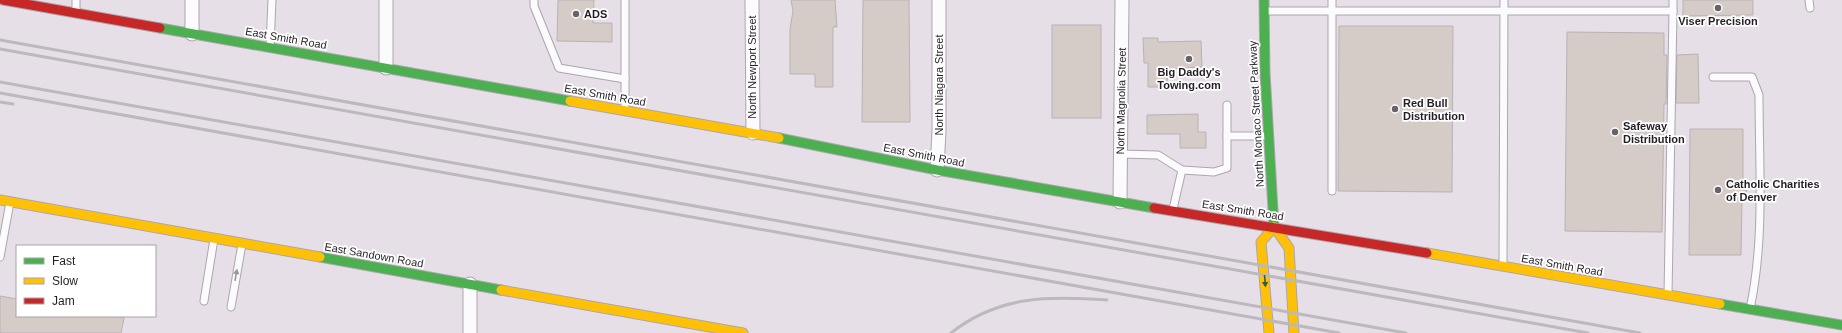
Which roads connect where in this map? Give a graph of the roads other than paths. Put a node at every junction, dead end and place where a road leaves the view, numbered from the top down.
1 (76, 0) edge
2 (192, 0) edge
3 (272, 0) edge
4 (386, 0) edge
5 (534, 0) edge
6 (625, 0) edge
7 (752, 0) edge
8 (939, 0) edge
9 (1122, 0) edge
10 (1264, 0) edge
11 (1332, 0) edge
12 (1504, 0) edge
13 (1673, 0) edge
14 (1810, 0) edge
15 (9, 1) edge
16 (1810, 8) dead end
17 (1264, 11) junction
18 (1332, 11) junction
19 (1504, 11) junction
20 (1673, 11) junction
21 (76, 13) junction
22 (192, 34) junction
23 (270, 48) junction
24 (386, 68) junction
25 (1713, 77) dead end
26 (625, 79) junction
27 (1227, 105) dead end
28 (625, 111) junction
29 (753, 133) junction
30 (1227, 136) junction
31 (1269, 136) junction
32 (1120, 154) junction
33 (937, 170) junction
34 (1182, 170) junction
35 (1332, 191) dead end
36 (0, 200) edge
37 (10, 202) junction
38 (1120, 202) junction
39 (1172, 211) junction
40 (1274, 227) junction
41 (214, 238) junction
42 (242, 244) junction
43 (0, 257) edge
44 (1503, 267) junction
45 (470, 284) junction
46 (1668, 295) junction
47 (204, 301) dead end
48 (231, 307) dead end
49 (1750, 309) junction
50 (1842, 325) edge
51 (706, 330) edge
52 (470, 333) edge
53 (743, 333) edge
54 (1269, 333) edge
55 (1294, 333) edge

1 - 21 lane
2 - 22 street
3 - 23 lane
4 - 24 street
5 - 26 lane
6 - 26 lane
7 - 29 street, North Newport Street
8 - 33 street, North Niagara Street
9 - 32 street, North Magnolia Street
10 - 17 street, North Monaco Street Parkway
11 - 18 lane
12 - 19 lane
13 - 20 lane
14 - 16 lane
15 - 21 street, East Smith Road
17 - 18 lane
17 - 31 street, North Monaco Street Parkway
18 - 19 lane
18 - 35 lane
19 - 20 lane
19 - 44 lane
20 - 46 lane
21 - 22 street, East Smith Road
22 - 23 street, East Smith Road
23 - 24 street, East Smith Road
24 - 28 street, East Smith Road
25 - 49 lane
26 - 28 lane
27 - 30 lane
28 - 29 street, East Smith Road
29 - 33 street, East Smith Road
30 - 31 lane
30 - 34 lane
31 - 40 street, North Monaco Street Parkway
32 - 34 lane
32 - 38 street, North Magnolia Street
33 - 38 street, East Smith Road
34 - 39 lane
36 - 37 street, East Sandown Road
37 - 41 street, East Sandown Road
37 - 43 lane
38 - 39 street, East Smith Road
39 - 40 street, East Smith Road
40 - 44 street, East Smith Road
40 -> 54 street
40 - 55 street
41 - 42 street, East Sandown Road
41 - 47 lane
42 - 45 street, East Sandown Road
48 -> 42 lane
44 - 46 street, East Smith Road
45 - 51 street, East Sandown Road
45 - 52 street
46 - 49 street, East Smith Road
49 - 50 street, East Smith Road
51 - 53 street, East Sandown Road

